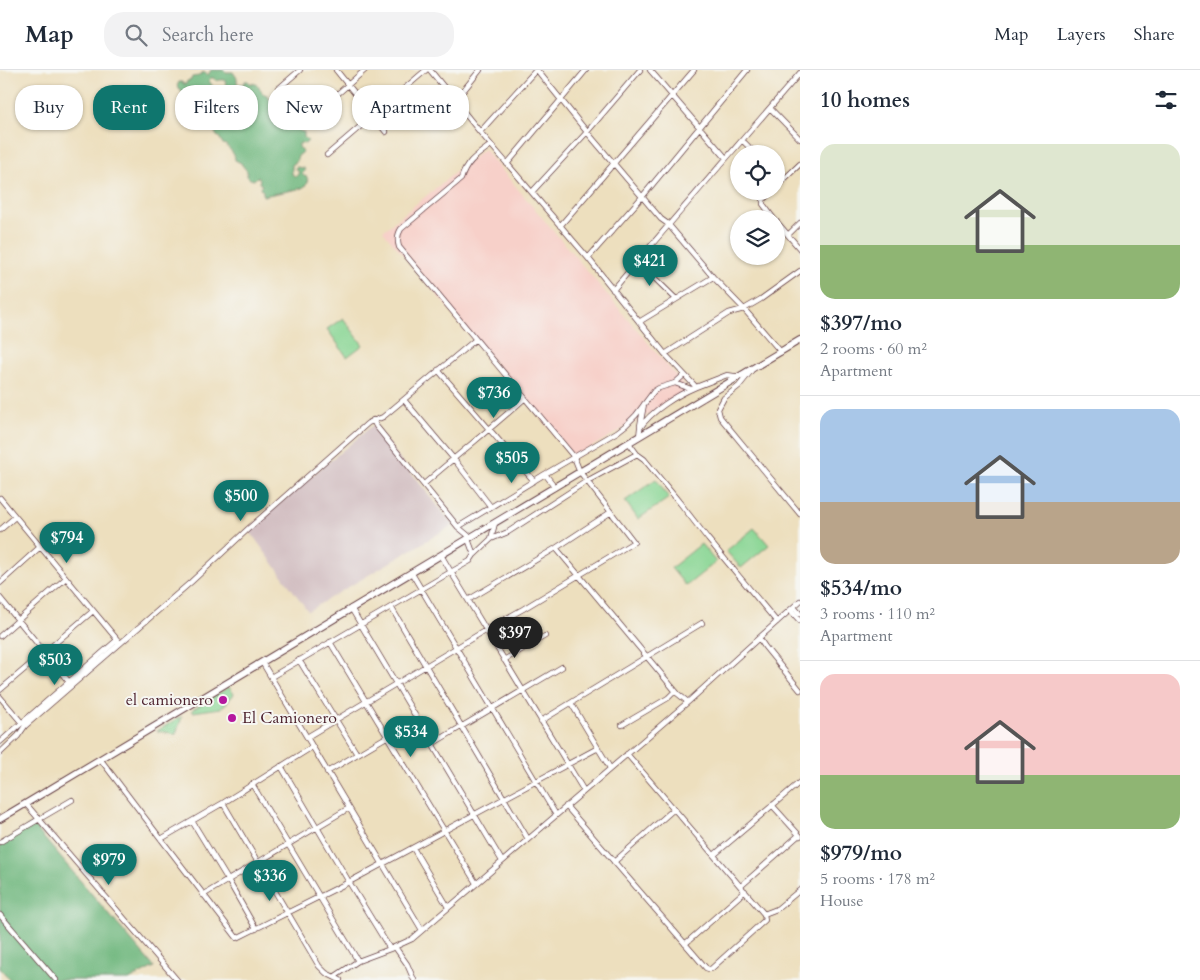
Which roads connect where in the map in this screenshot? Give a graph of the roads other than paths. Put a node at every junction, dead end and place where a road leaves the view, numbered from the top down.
1 (300, 70) edge
2 (336, 70) edge
3 (365, 70) edge
4 (428, 70) edge
5 (480, 70) edge
6 (537, 70) edge
7 (586, 70) edge
8 (640, 70) edge
9 (650, 70) edge
10 (694, 70) edge
11 (747, 70) edge
12 (800, 73) edge
13 (283, 85) edge
14 (348, 85) junction
15 (410, 85) edge
16 (441, 85) edge
17 (468, 85) edge
18 (342, 90) edge
19 (352, 90) edge
20 (672, 96) junction
21 (561, 100) junction
22 (770, 108) junction
23 (469, 118) edge
24 (700, 127) junction
25 (356, 130) edge
26 (480, 132) junction
27 (587, 132) junction
28 (800, 139) edge
29 (742, 140) junction
30 (491, 145) junction
31 (747, 145) edge
32 (326, 155) dead end
33 (726, 158) junction
34 (615, 163) junction
35 (507, 164) junction
36 (800, 164) edge
37 (785, 178) edge
38 (532, 192) junction
39 (642, 196) junction
40 (800, 223) edge
41 (668, 224) junction
42 (560, 226) junction
43 (785, 232) edge
44 (788, 235) junction
45 (800, 249) edge
46 (588, 258) junction
47 (637, 261) junction
48 (800, 271) edge
49 (713, 277) junction
50 (614, 290) junction
51 (676, 298) junction
52 (744, 309) junction
53 (640, 322) junction
54 (475, 340) junction
55 (800, 340) edge
56 (781, 352) junction
57 (665, 354) junction
58 (752, 369) junction
59 (438, 370) junction
60 (684, 376) junction
61 (740, 376) junction
62 (675, 383) junction
63 (693, 388) junction
64 (525, 398) junction
65 (404, 400) junction
66 (644, 403) junction
67 (373, 420) junction
68 (640, 428) junction
69 (490, 430) junction
70 (639, 436) junction
71 (629, 443) junction
72 (637, 454) junction
73 (574, 457) junction
74 (453, 458) junction
75 (580, 472) junction
76 (545, 474) junction
77 (534, 481) junction
78 (587, 481) junction
79 (424, 484) junction
80 (554, 488) junction
81 (0, 498) edge
82 (491, 507) junction
83 (611, 512) junction
84 (800, 514) edge
85 (16, 517) junction
86 (495, 522) junction
87 (458, 527) junction
88 (0, 530) edge
89 (469, 538) junction
90 (491, 539) junction
91 (40, 547) junction
92 (556, 548) junction
93 (441, 555) junction
94 (474, 555) junction
95 (411, 572) junction
96 (451, 572) junction
97 (578, 576) junction
98 (66, 578) junction
99 (0, 582) edge
100 (422, 589) junction
101 (0, 598) edge
102 (468, 600) junction
103 (800, 601) edge
104 (391, 607) junction
105 (351, 608) junction
106 (792, 608) junction
107 (93, 611) junction
108 (800, 614) edge
109 (18, 620) junction
110 (800, 621) edge
111 (777, 622) junction
112 (702, 623) dead end
113 (360, 625) junction
114 (486, 630) junction
115 (0, 636) edge
116 (545, 636) dead end
117 (759, 638) junction
118 (118, 641) junction
119 (330, 642) junction
120 (456, 647) junction
121 (45, 652) junction
122 (647, 657) junction
123 (299, 660) junction
124 (504, 660) junction
125 (262, 662) junction
126 (426, 665) junction
127 (562, 668) dead end
128 (271, 677) junction
129 (70, 683) junction
130 (396, 684) junction
131 (0, 690) edge
132 (800, 690) edge
133 (523, 691) junction
134 (675, 691) junction
135 (0, 696) edge
136 (366, 701) junction
137 (688, 702) junction
138 (571, 703) junction
139 (493, 709) junction
140 (417, 719) junction
141 (336, 720) junction
142 (541, 721) junction
143 (23, 724) junction
144 (622, 725) dead end
145 (462, 727) junction
146 (387, 736) junction
147 (307, 737) junction
148 (0, 742) edge
149 (432, 744) junction
150 (312, 746) junction
151 (598, 748) junction
152 (0, 753) edge
153 (357, 754) junction
154 (627, 754) junction
155 (101, 760) junction
156 (568, 765) junction
157 (281, 766) junction
158 (610, 768) junction
159 (328, 772) junction
160 (537, 782) junction
161 (800, 782) edge
162 (252, 784) junction
163 (584, 791) junction
164 (505, 799) junction
165 (72, 800) dead end
166 (223, 803) junction
167 (26, 804) junction
168 (772, 805) junction
169 (566, 806) junction
170 (349, 808) junction
171 (674, 809) junction
172 (474, 815) junction
173 (556, 815) junction
174 (0, 819) edge
175 (39, 819) junction
176 (192, 821) junction
177 (316, 827) junction
178 (444, 831) junction
179 (799, 836) edge
180 (528, 839) junction
181 (161, 840) junction
182 (0, 842) edge
183 (289, 844) junction
184 (413, 848) junction
185 (714, 855) junction
186 (502, 861) junction
187 (614, 862) junction
188 (258, 863) junction
189 (383, 864) junction
190 (228, 880) junction
191 (349, 882) junction
192 (476, 883) junction
193 (741, 886) junction
194 (800, 890) edge
195 (745, 891) junction
196 (203, 895) junction
197 (320, 897) junction
198 (448, 907) junction
199 (288, 913) junction
200 (764, 914) junction
201 (0, 915) edge
202 (256, 929) junction
203 (422, 930) junction
204 (685, 944) junction
205 (392, 948) junction
206 (358, 961) junction
207 (334, 977) junction
208 (56, 980) edge
209 (177, 980) edge
210 (340, 980) edge
211 (414, 980) edge

1 - 13 street
2 - 14 street
3 - 14 street
4 - 15 street
4 - 16 street
5 - 17 street
6 - 21 street
6 - 26 street
7 - 21 street
8 - 27 street
9 - 20 street
10 - 20 street
11 - 24 street
12 - 22 street
14 - 18 street
14 - 19 street
20 - 24 street
20 - 34 street
21 - 27 street
21 - 35 street
22 - 28 street
22 - 29 street
23 - 26 street
24 - 33 street
24 - 39 street
25 - 32 street
26 - 30 street
27 - 34 street
27 - 38 street
29 - 31 street
29 - 33 street
30 - 35 street
30 - 54 street
33 - 41 street
34 - 39 street
34 - 42 street
35 - 38 street
36 - 37 street
38 - 42 street
39 - 41 street
39 - 46 street
40 - 44 street
41 - 47 street
41 - 49 street
42 - 46 street
43 - 44 street
44 - 45 street
46 - 50 street
47 - 50 street
47 - 51 street
48 - 52 street
49 - 51 street
49 - 52 street
50 - 53 street
51 - 53 street
52 - 56 street
52 - 57 street
53 - 57 street
54 - 59 street
54 - 64 street
55 - 56 highway
56 - 58 highway
57 - 60 street
58 - 61 highway
58 - 84 street
59 - 65 street
59 - 69 street
60 - 62 street
60 - 63 street
61 - 63 street
61 - 70 highway
62 - 63 street
62 - 66 street
63 - 68 street
64 - 69 street
64 - 73 street
65 - 67 street
65 - 74 street
66 - 68 street
66 - 73 street
67 - 79 street
67 - 118 street
68 - 70 street
69 - 74 street
69 - 77 street
70 - 71 highway
71 - 72 street
71 - 75 highway
72 - 78 street
72 - 111 street
73 - 75 street
73 - 76 street
74 - 79 street
74 - 82 street
75 - 78 street
75 - 80 highway
76 - 77 street
76 - 80 street
77 - 82 street
78 - 83 street
78 - 90 street
79 - 87 street
80 - 86 highway
81 - 85 street
82 - 87 street
83 - 92 street
83 - 97 street
85 - 88 street
85 - 91 street
86 - 89 highway
86 - 90 street
87 - 89 street
89 - 93 highway
89 - 94 street
90 - 94 street
91 - 98 street
91 - 99 street
92 - 97 street
92 - 102 street
93 - 95 highway
93 - 96 street
94 - 96 street
95 - 100 street
95 - 105 highway
96 - 100 street
96 - 102 street
97 - 114 street
97 - 122 street
98 - 107 street
98 - 109 street
100 - 104 street
100 - 120 street
101 - 109 street
102 - 114 street
103 - 106 street
104 - 113 street
104 - 126 street
105 - 113 street
105 - 125 highway
106 - 108 street
106 - 110 street
106 - 111 street
107 - 118 street
107 - 121 street
109 - 115 street
109 - 121 street
111 - 117 street
112 - 122 street
113 - 119 street
113 - 130 street
114 - 120 street
114 - 124 street
116 - 124 street
117 - 132 street
117 - 137 street
118 - 129 street
119 - 123 street
119 - 136 street
120 - 126 street
120 - 139 street
121 - 129 street
121 - 131 street
122 - 134 street
122 - 138 street
123 - 128 street
123 - 141 street
124 - 133 street
125 - 128 street
125 - 155 highway
126 - 130 street
126 - 145 street
127 - 133 street
128 - 147 street
129 - 143 street
130 - 136 street
130 - 140 street
133 - 139 street
133 - 142 street
134 - 137 street
134 - 144 street
135 - 143 street
136 - 141 street
136 - 146 street
137 - 154 street
138 - 142 street
138 - 151 street
139 - 145 street
139 - 160 street
140 - 146 street
140 - 149 street
141 - 147 street
141 - 153 street
142 - 156 street
143 - 148 street
143 - 152 street
145 - 149 street
145 - 164 street
146 - 153 street
146 - 178 street
147 - 150 street
149 - 172 street
150 - 157 street
150 - 159 street
151 - 156 street
151 - 158 street
153 - 159 street
154 - 158 street
154 - 171 street
155 - 167 highway
155 - 181 street
156 - 160 street
156 - 163 street
157 - 162 street
157 - 177 street
158 - 163 street
159 - 170 street
160 - 164 street
160 - 173 street
161 - 168 street
162 - 166 street
162 - 183 street
163 - 169 street
164 - 172 street
164 - 180 street
165 - 175 street
166 - 176 street
166 - 188 street
167 - 174 highway
167 - 175 street
168 - 179 street
168 - 185 street
169 - 173 street
169 - 187 street
170 - 177 street
170 - 189 street
171 - 185 street
171 - 187 street
172 - 178 street
172 - 186 street
173 - 180 street
175 - 182 street
175 - 209 street
176 - 181 street
176 - 190 street
177 - 183 street
177 - 191 street
178 - 184 street
178 - 192 street
179 - 193 street
180 - 186 street
181 - 196 street
183 - 188 street
183 - 197 street
184 - 189 street
184 - 198 street
185 - 193 street
186 - 192 street
187 - 204 street
188 - 190 street
188 - 199 street
189 - 191 street
189 - 203 street
190 - 196 street
190 - 202 street
191 - 197 street
191 - 205 street
192 - 198 street
193 - 195 street
194 - 200 street
195 - 200 street
195 - 204 street
196 - 202 street
197 - 199 street
197 - 206 street
198 - 203 street
199 - 202 street
199 - 207 street
200 - 204 street
201 - 208 street
203 - 205 street
205 - 206 street
205 - 211 street
206 - 207 street
207 - 210 street

